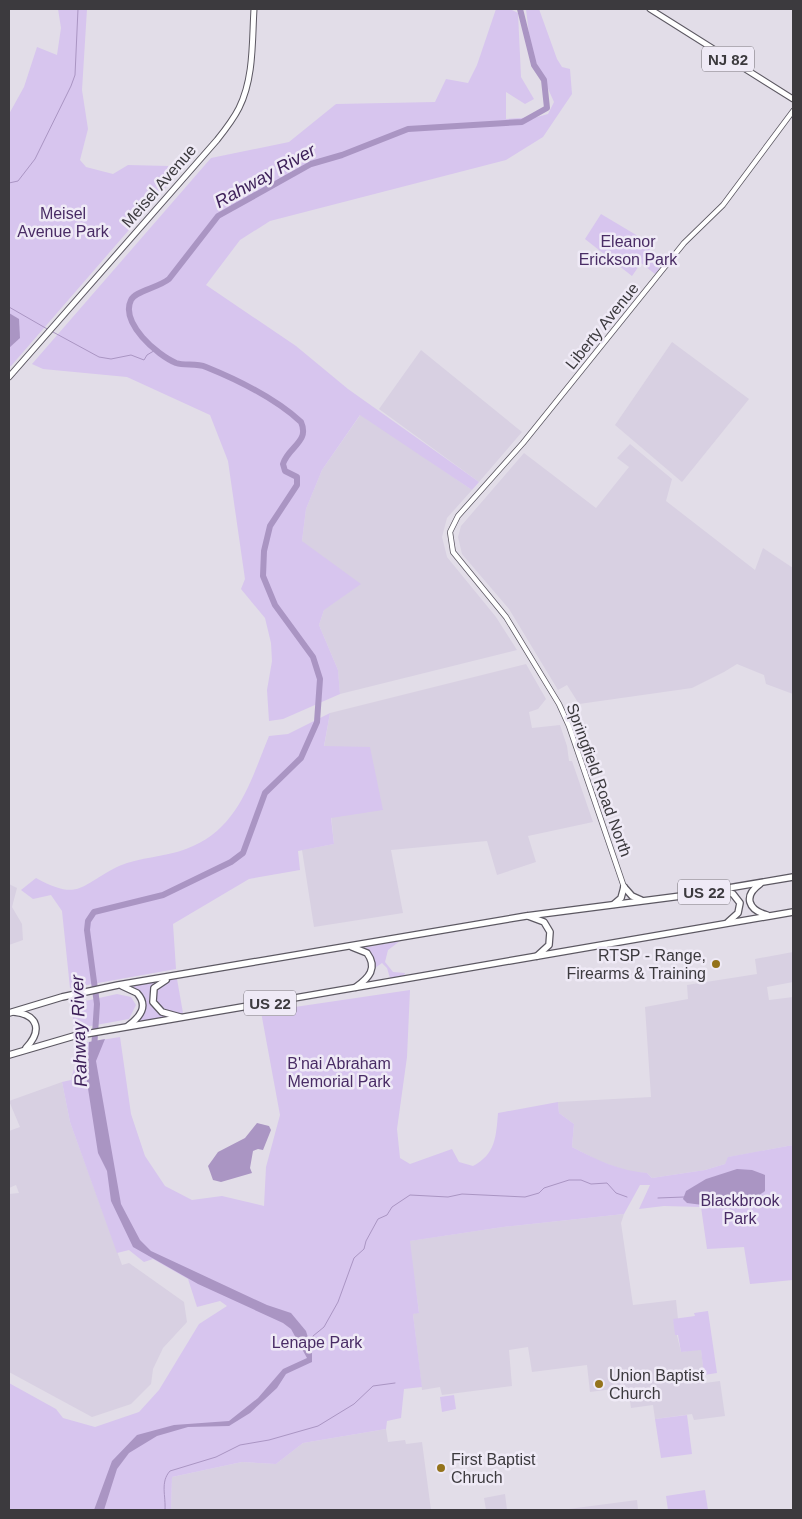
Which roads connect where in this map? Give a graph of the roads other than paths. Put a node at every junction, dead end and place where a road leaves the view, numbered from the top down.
1 (254, 9) edge
2 (650, 9) edge
3 (793, 99) edge
4 (793, 111) edge
5 (9, 377) edge
6 (450, 534) joint
7 (793, 877) edge
8 (764, 882) junction
9 (624, 888) junction
10 (719, 890) junction
11 (643, 901) junction
12 (614, 904) junction
13 (793, 912) edge
14 (526, 916) junction
15 (769, 916) junction
16 (726, 924) junction
17 (347, 946) junction
18 (535, 957) junction
19 (175, 976) junction
20 (118, 985) junction
21 (354, 988) junction
22 (11, 1012) edge
23 (186, 1018) junction
24 (127, 1028) junction
25 (24, 1049) junction
26 (9, 1055) edge

1 - 5 main road, Meisel Avenue
2 - 3 main road, NJ 82
4 - 6 street, Liberty Avenue
6 - 9 street, Springfield Road North
7 - 8 highway, US 22
8 - 10 highway, US 22
8 - 15 highway
9 - 11 highway
9 - 12 highway
10 - 11 highway, US 22
10 - 16 highway
11 - 12 highway, US 22
12 - 14 highway, US 22
13 - 15 highway, US 22
14 - 17 highway, US 22
14 - 18 highway
15 - 16 highway, US 22
16 - 18 highway, US 22
17 - 19 highway, US 22
17 - 21 highway
18 - 21 highway, US 22
19 - 20 highway, US 22
19 - 23 highway
20 - 22 highway, US 22
20 - 24 highway
21 - 23 highway, US 22
22 - 25 highway
23 - 24 highway, US 22
24 - 25 highway, US 22
25 - 26 highway, US 22

